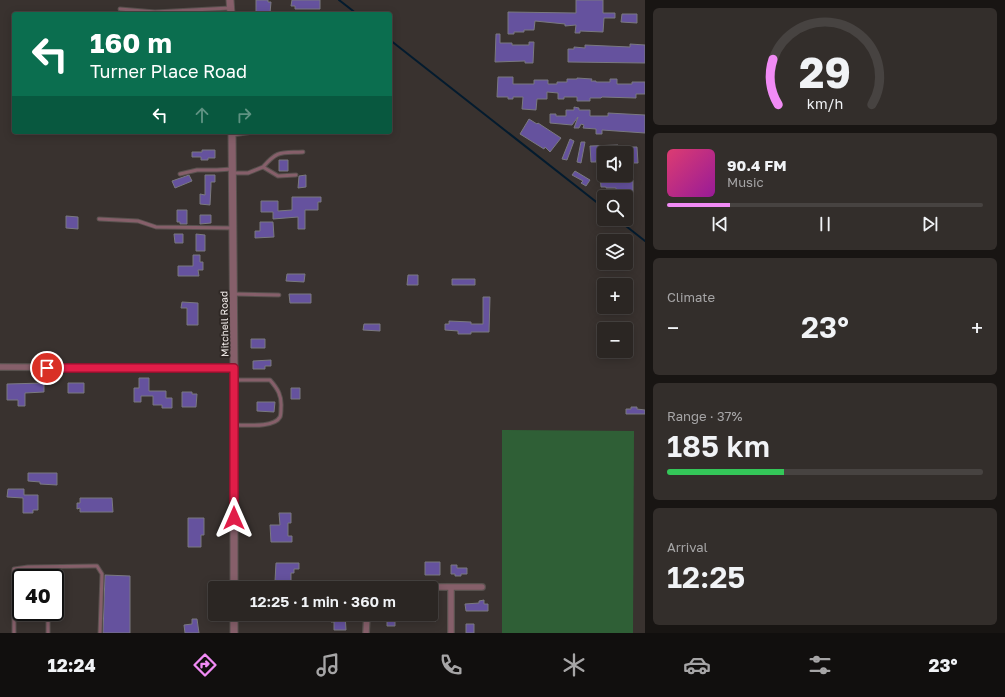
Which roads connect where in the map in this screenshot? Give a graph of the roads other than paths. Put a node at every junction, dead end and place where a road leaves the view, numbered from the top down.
1 (230, 0) edge
2 (120, 9) dead end
3 (230, 11) edge
4 (232, 134) edge
5 (303, 152) dead end
6 (263, 167) junction
7 (232, 171) junction
8 (180, 174) dead end
9 (296, 175) dead end
10 (99, 219) dead end
11 (233, 228) junction
12 (233, 294) junction
13 (279, 295) dead end
14 (0, 368) edge
15 (234, 368) junction
16 (234, 380) junction
17 (234, 425) junction
18 (48, 567) joint
19 (234, 581) edge
20 (438, 587) edge
21 (451, 587) junction
22 (482, 587) dead end
23 (48, 621) edge
24 (234, 621) edge
25 (367, 621) edge
26 (14, 633) edge
27 (48, 633) edge
28 (100, 633) edge
29 (234, 633) edge
30 (366, 633) edge
31 (451, 633) edge

1 - 3 street
2 - 3 lane
4 - 7 street, Mitchell Road
5 - 6 lane
6 - 7 lane
6 - 9 lane
7 - 8 lane
7 - 11 street, Mitchell Road
10 - 11 lane
11 - 12 street, Mitchell Road
12 - 13 lane
12 - 15 street, Mitchell Road
14 - 15 street
15 - 16 street, Mitchell Road
16 - 17 street, Mitchell Road
16 - 17 lane
17 - 19 street, Mitchell Road
18 - 26 lane
18 - 28 lane
20 - 21 street
21 - 22 street
21 - 31 street
23 - 27 lane
24 - 29 street
25 - 30 street

